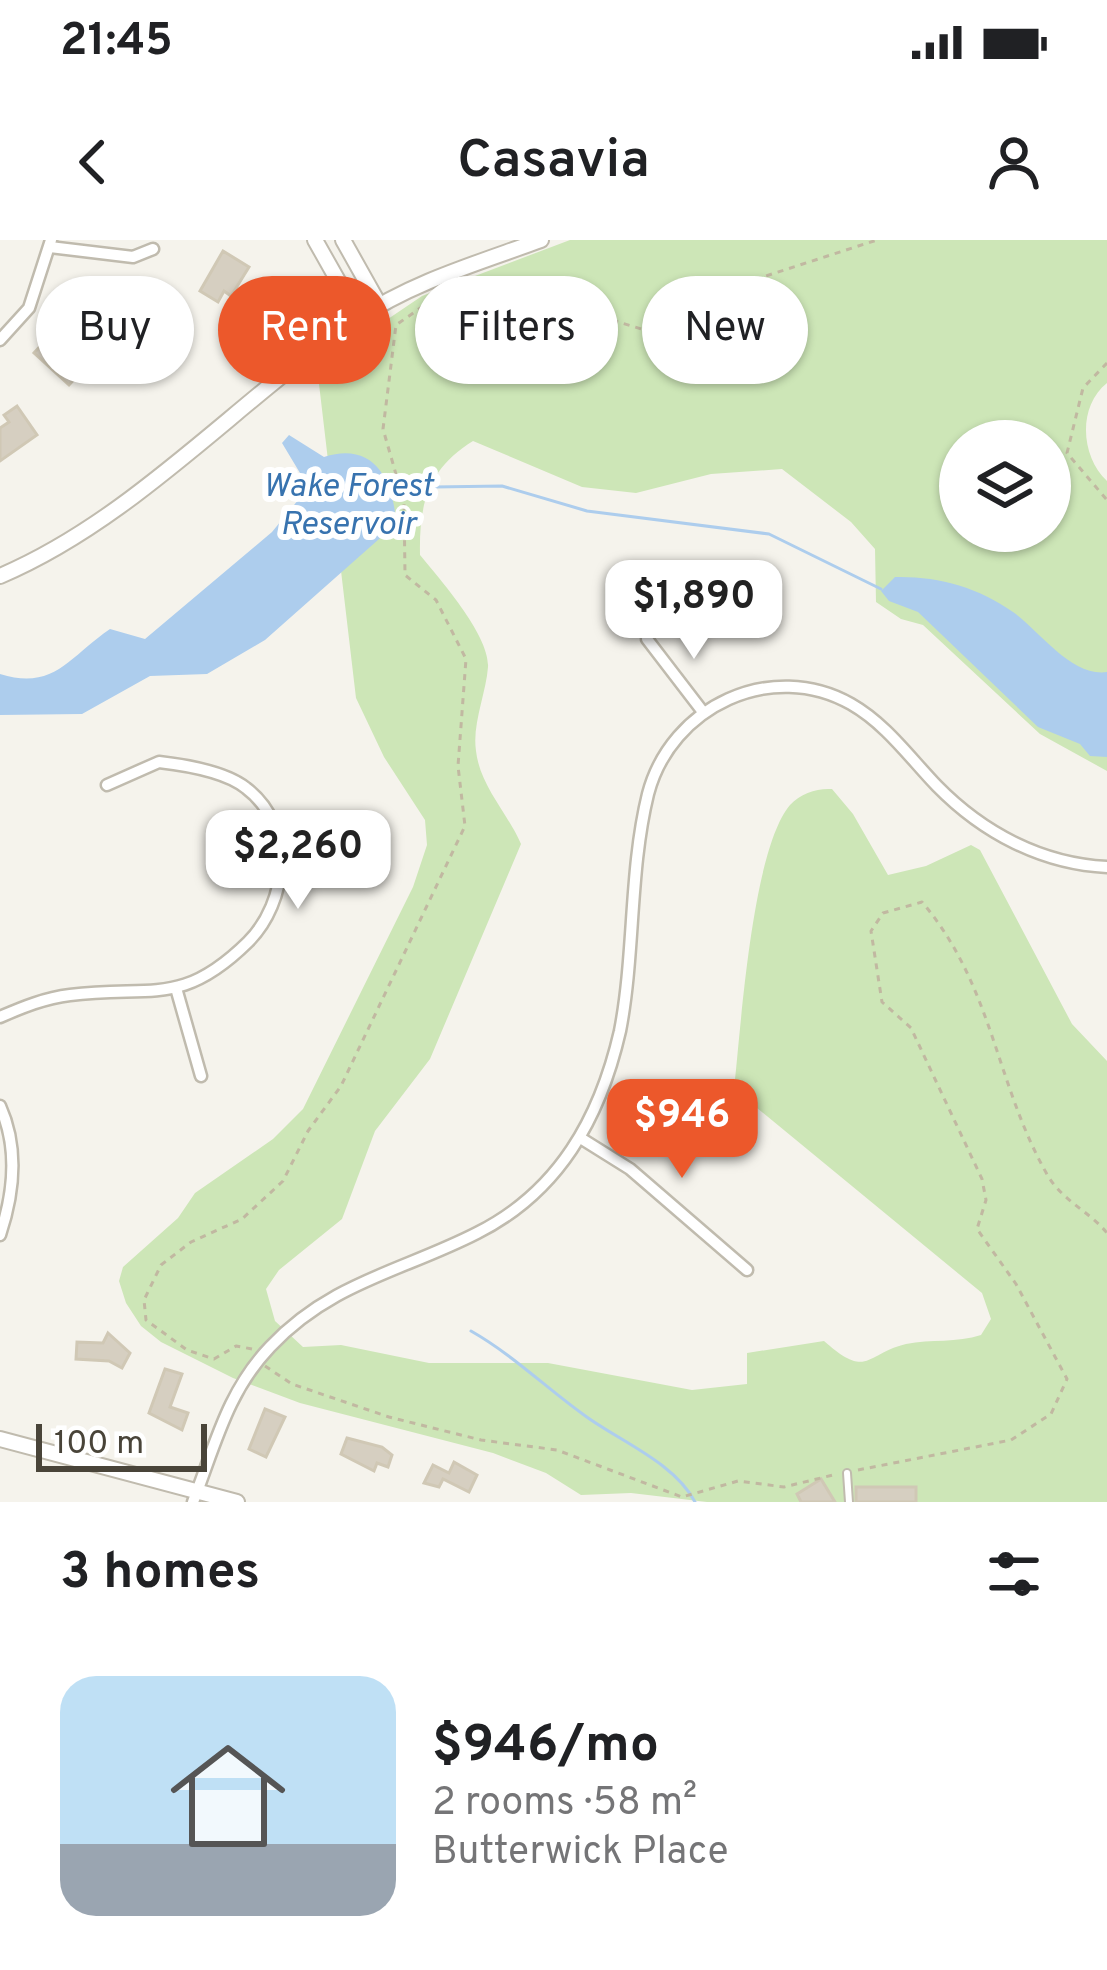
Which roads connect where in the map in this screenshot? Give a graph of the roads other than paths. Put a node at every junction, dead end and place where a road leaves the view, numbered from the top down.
1 (315, 240) edge
2 (343, 240) edge
3 (541, 240) edge
4 (51, 243) edge
5 (154, 249) dead end
6 (335, 276) edge
7 (363, 276) edge
8 (391, 301) edge
9 (0, 340) edge
10 (273, 384) edge
11 (0, 576) edge
12 (647, 639) dead end
13 (703, 712) junction
14 (107, 785) dead end
15 (1107, 867) edge
16 (176, 988) junction
17 (0, 1017) edge
18 (201, 1076) dead end
19 (0, 1106) edge
20 (582, 1139) junction
21 (0, 1235) edge
22 (747, 1270) dead end
23 (0, 1439) edge
24 (848, 1473) road end
25 (195, 1497) edge
26 (237, 1502) edge
27 (849, 1502) edge

1 - 6 street
2 - 7 street
3 - 8 street
4 - 5 street
4 - 9 street
10 - 11 street
12 - 13 street
13 - 15 street
13 - 20 street
14 - 16 street
16 - 17 street
16 - 18 street
19 - 21 street
20 - 22 street
20 - 25 street
23 - 25 street
24 - 27 lane
25 - 26 street

